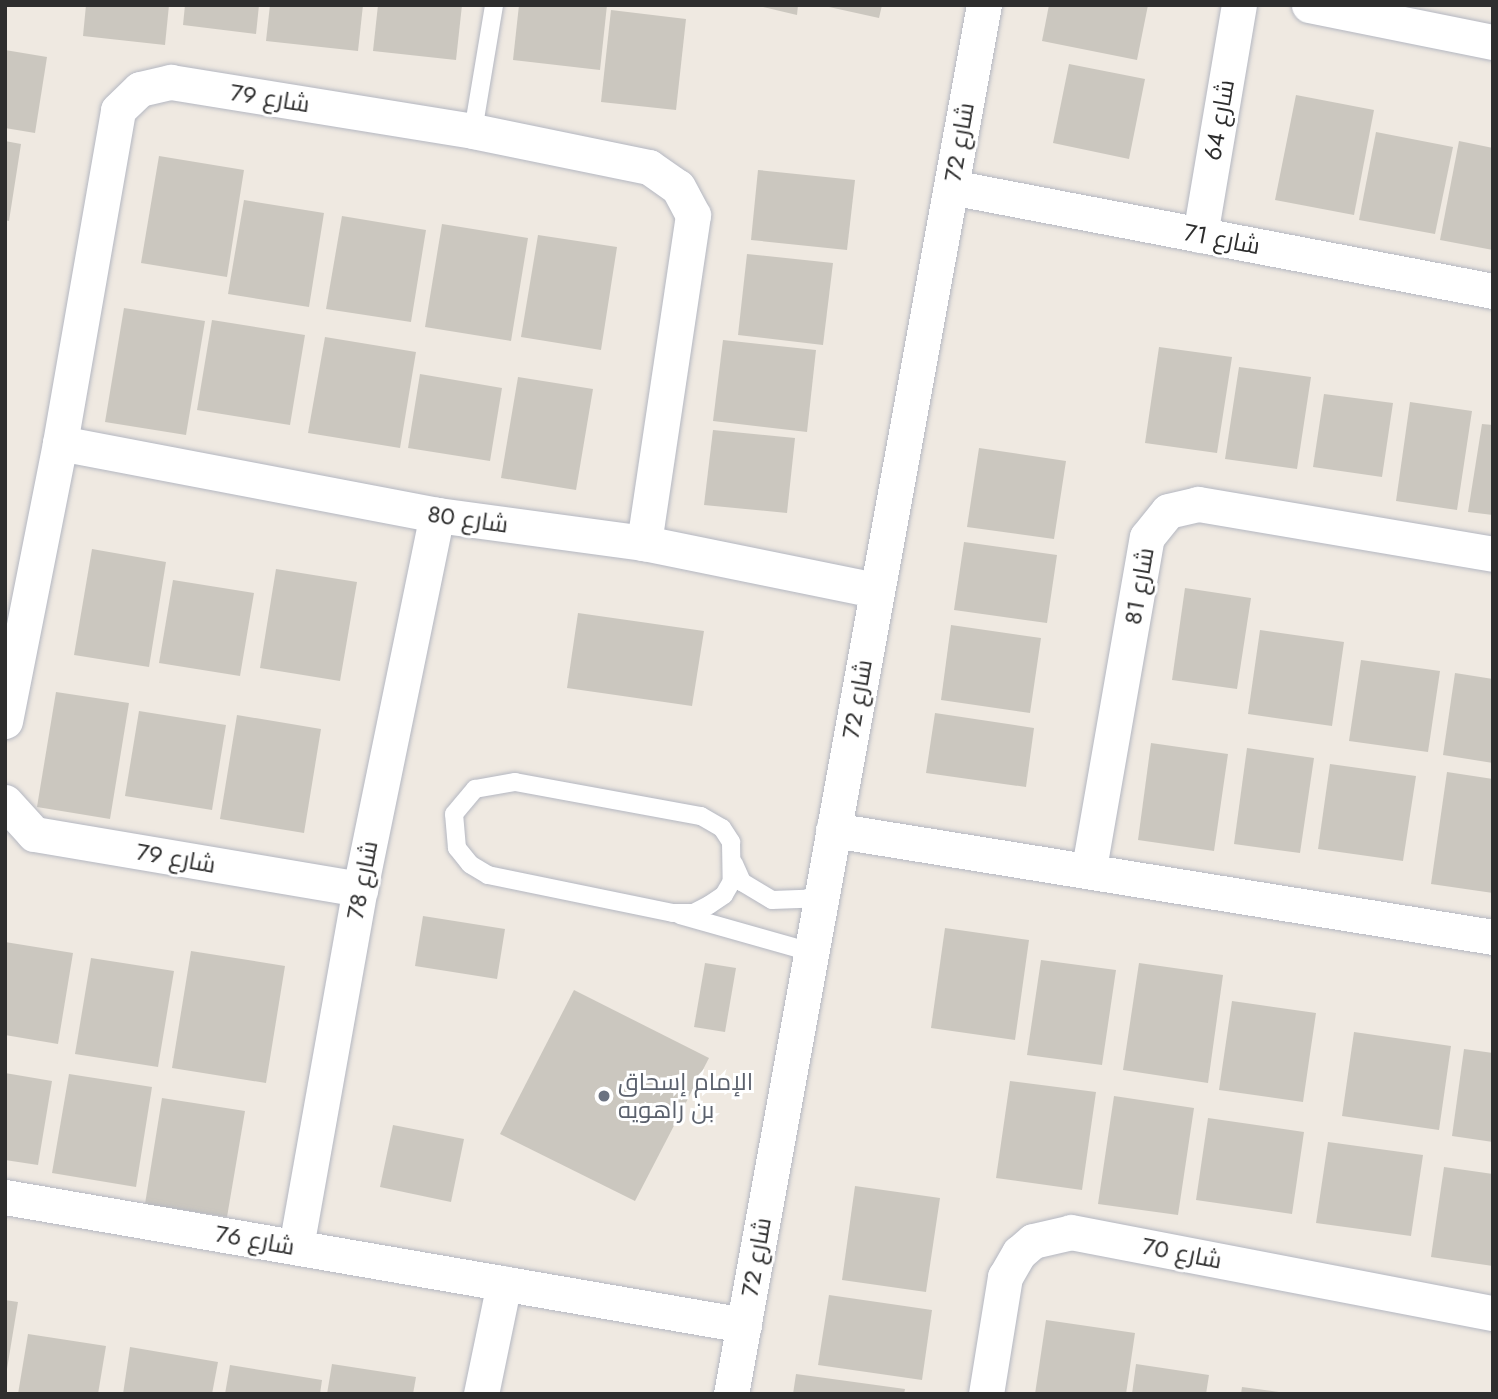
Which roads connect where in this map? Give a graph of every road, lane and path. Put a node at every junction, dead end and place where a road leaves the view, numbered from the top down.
1 (494, 5) edge
2 (984, 5) edge
3 (1239, 5) edge
4 (1309, 5) edge
5 (1493, 42) edge
6 (473, 131) junction
7 (951, 187) junction
8 (1200, 235) junction
9 (1493, 291) edge
10 (60, 443) junction
11 (437, 515) junction
12 (644, 543) junction
13 (1493, 554) edge
14 (876, 590) junction
15 (5, 721) edge
16 (5, 802) edge
17 (833, 830) junction
18 (734, 864) junction
19 (1089, 869) junction
20 (360, 889) junction
21 (822, 890) junction
22 (673, 913) junction
23 (1493, 937) edge
24 (811, 952) junction
25 (5, 1197) edge
26 (296, 1247) junction
27 (504, 1283) junction
28 (1493, 1313) edge
29 (744, 1325) junction
30 (481, 1394) edge
31 (731, 1394) edge
32 (986, 1394) edge

1 - 6 lane
2 - 7 street, شارع 72
3 - 8 street, شارع 64
4 - 5 street
6 - 10 street, شارع 79
6 - 12 street, شارع 79
7 - 8 street, شارع 71
7 - 14 street, شارع 72
8 - 9 street, شارع 71
10 - 11 street, شارع 80
10 - 15 street, شارع 79
11 - 12 street, شارع 80
11 - 20 street, شارع 78
12 - 14 street, شارع 80
13 - 19 street, شارع 81
14 - 17 street, شارع 72
16 - 20 street, شارع 79
17 - 19 street
17 - 21 street, شارع 72
18 - 21 lane
18 - 22 lane
18 - 22 lane
19 - 23 street
20 - 26 street, شارع 78
21 - 24 street, شارع 72
22 - 24 lane
24 - 29 street, شارع 72
25 - 26 street, شارع 76
26 - 27 street, شارع 76
27 - 29 street, شارع 76
27 - 30 street
28 - 32 street, شارع 70
29 - 31 street, شارع 72

